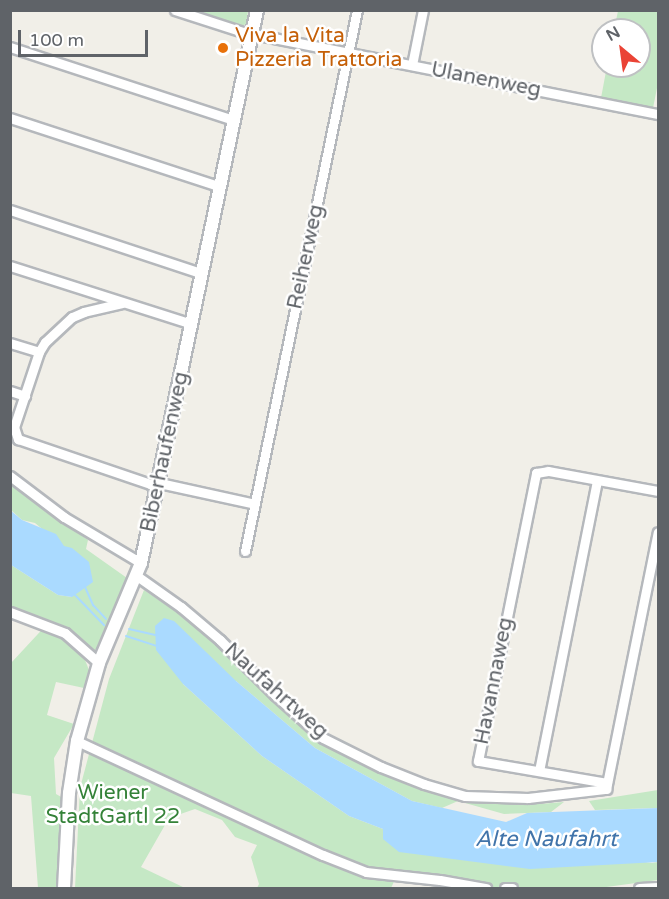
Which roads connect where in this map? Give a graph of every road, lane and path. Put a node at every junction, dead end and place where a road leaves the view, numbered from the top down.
1 (175, 10) edge
2 (257, 10) edge
3 (357, 10) edge
4 (423, 10) edge
5 (252, 33) junction
6 (10, 47) edge
7 (348, 52) junction
8 (412, 65) junction
9 (658, 114) edge
10 (10, 118) edge
11 (233, 120) junction
12 (218, 186) junction
13 (10, 210) edge
14 (10, 266) edge
15 (201, 273) junction
16 (122, 303) junction
17 (192, 324) junction
18 (10, 343) edge
19 (39, 352) junction
20 (10, 391) edge
21 (25, 396) junction
22 (10, 476) edge
23 (597, 481) junction
24 (158, 484) junction
25 (658, 491) edge
26 (255, 504) junction
27 (658, 532) edge
28 (245, 551) dead end
29 (141, 563) junction
30 (137, 576) junction
31 (10, 612) edge
32 (99, 663) junction
33 (77, 741) junction
34 (538, 771) junction
35 (606, 786) junction
36 (658, 887) edge
37 (64, 888) edge
38 (486, 888) edge
39 (505, 888) edge
40 (512, 888) edge
41 (639, 888) edge

1 - 5 street, Ulanenweg
2 - 5 main road, Biberhaufenweg
3 - 7 street, Reiherweg
4 - 8 street
5 - 7 street, Ulanenweg
5 - 11 main road, Biberhaufenweg
6 - 11 street
7 - 8 street, Ulanenweg
7 - 26 street, Reiherweg
8 - 9 street, Ulanenweg
10 - 12 street
11 - 12 main road, Biberhaufenweg
12 - 15 main road, Biberhaufenweg
13 - 15 street
14 - 16 street
15 - 17 main road, Biberhaufenweg
16 - 17 street
16 - 19 street
17 - 24 main road, Biberhaufenweg
18 - 19 street
19 - 21 street
20 - 21 street
21 - 24 street
22 - 29 street
23 - 25 street
23 - 34 street
23 - 34 street, Havannaweg
24 - 26 street
24 - 29 main road, Biberhaufenweg
26 - 28 street, Reiherweg
27 - 35 street
29 - 30 main road, Biberhaufenweg
30 - 32 main road, Biberhaufenweg
30 - 35 street, Naufahrtweg
31 - 32 street
32 - 33 main road, Biberhaufenweg
33 - 37 main road, Biberhaufenweg
33 - 38 street
34 - 35 street, Havannaweg
36 - 41 street
39 - 40 street

